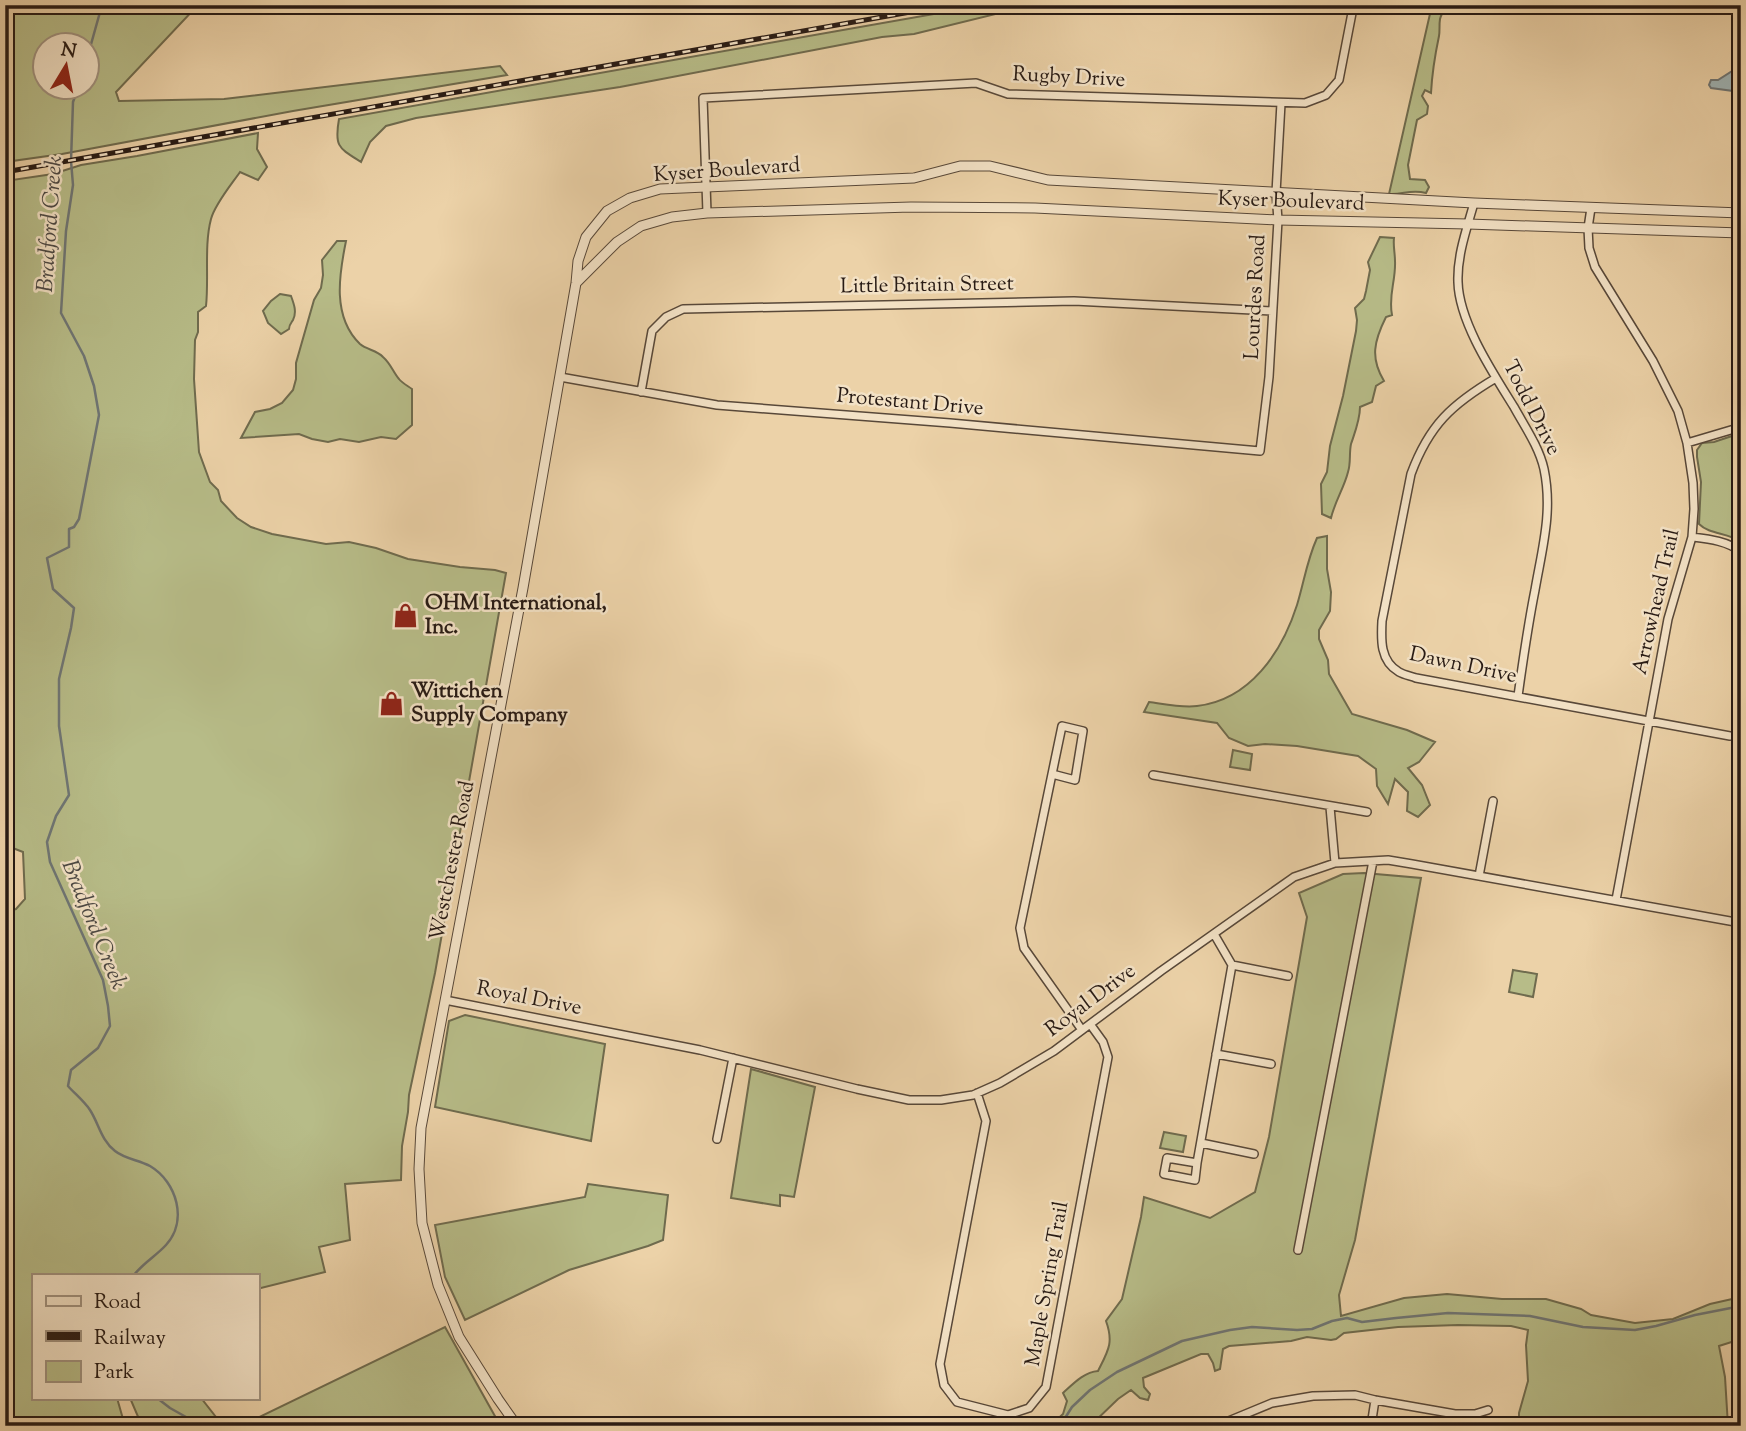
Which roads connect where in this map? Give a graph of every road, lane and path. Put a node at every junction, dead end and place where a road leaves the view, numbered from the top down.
1 (1351, 5) edge
2 (1281, 103) junction
3 (707, 187) junction
4 (1276, 192) junction
5 (1474, 203) junction
6 (1591, 208) junction
7 (1741, 212) edge
8 (706, 213) junction
9 (1278, 220) junction
10 (1468, 224) junction
11 (1588, 228) junction
12 (1741, 233) edge
13 (576, 283) junction
14 (1272, 311) junction
15 (560, 377) junction
16 (1496, 378) junction
17 (641, 392) junction
18 (1741, 427) edge
19 (1686, 443) junction
20 (1260, 451) joint
21 (1692, 537) junction
22 (1741, 552) edge
23 (1518, 696) junction
24 (1648, 720) junction
25 (1730, 736) dead end
26 (1052, 774) junction
27 (1153, 775) dead end
28 (1493, 801) dead end
29 (1330, 807) junction
30 (1367, 813) dead end
31 (1373, 861) junction
32 (1335, 863) junction
33 (1479, 876) junction
34 (1616, 900) junction
35 (1741, 923) edge
36 (1214, 934) junction
37 (1231, 965) junction
38 (1288, 976) dead end
39 (445, 1000) junction
40 (1090, 1024) junction
41 (1082, 1030) junction
42 (1216, 1054) junction
43 (733, 1058) junction
44 (1271, 1064) dead end
45 (977, 1093) junction
46 (717, 1139) dead end
47 (1201, 1143) junction
48 (1254, 1154) dead end
49 (1197, 1163) junction
50 (1298, 1250) dead end
51 (1375, 1400) junction
52 (1488, 1410) dead end
53 (517, 1426) edge
54 (1220, 1426) edge
55 (1371, 1426) edge

1 - 2 street, Rugby Drive
2 - 3 street, Rugby Drive
2 - 4 street, Lourdes Road
3 - 4 street, Kyser Boulevard
3 - 8 street, Rugby Drive
3 - 13 street, Kyser Boulevard
4 - 5 street, Kyser Boulevard
4 - 9 street, Lourdes Road
5 - 6 street, Kyser Boulevard
5 - 10 street, Todd Drive
6 - 7 street, Kyser Boulevard
6 - 11 street, Arrowhead Trail
8 - 9 street, Kyser Boulevard
8 - 13 street, Kyser Boulevard
9 - 10 street, Kyser Boulevard
9 - 14 street, Lourdes Road
10 - 11 street, Kyser Boulevard
10 - 16 street, Todd Drive
11 - 12 street, Kyser Boulevard
11 - 19 street, Arrowhead Trail
13 - 15 street, Westchester Road
14 - 17 street, Little Britain Street
14 - 20 street, Lourdes Road
15 - 17 street, Protestant Drive
15 - 39 street, Westchester Road
16 - 23 street, Todd Drive
16 - 23 street, Dawn Drive
17 - 20 street, Protestant Drive
18 - 19 street
19 - 21 street, Arrowhead Trail
21 - 22 street
21 - 24 street, Arrowhead Trail
23 - 24 street, Dawn Drive
24 - 25 street, Dawn Drive
24 - 34 street, Arrowhead Trail
26 - 26 street
26 - 41 street
27 - 29 street
28 - 33 street
29 - 30 street
29 - 32 street
31 - 32 street, Royal Drive
31 - 33 street, Royal Drive
31 - 50 street
32 - 36 street, Royal Drive
33 - 34 street, Royal Drive
34 - 35 street, Royal Drive
36 - 37 street
36 - 40 street, Royal Drive
37 - 38 street
37 - 42 street
39 - 43 street, Royal Drive
39 - 53 street, Westchester Road
40 - 41 street, Royal Drive
40 - 45 street, Maple Spring Trail
41 - 45 street, Royal Drive
42 - 44 street
42 - 47 street
43 - 45 street, Royal Drive
43 - 46 street
47 - 48 street
47 - 49 street
49 - 49 street
51 - 52 street
51 - 54 street
51 - 55 street

